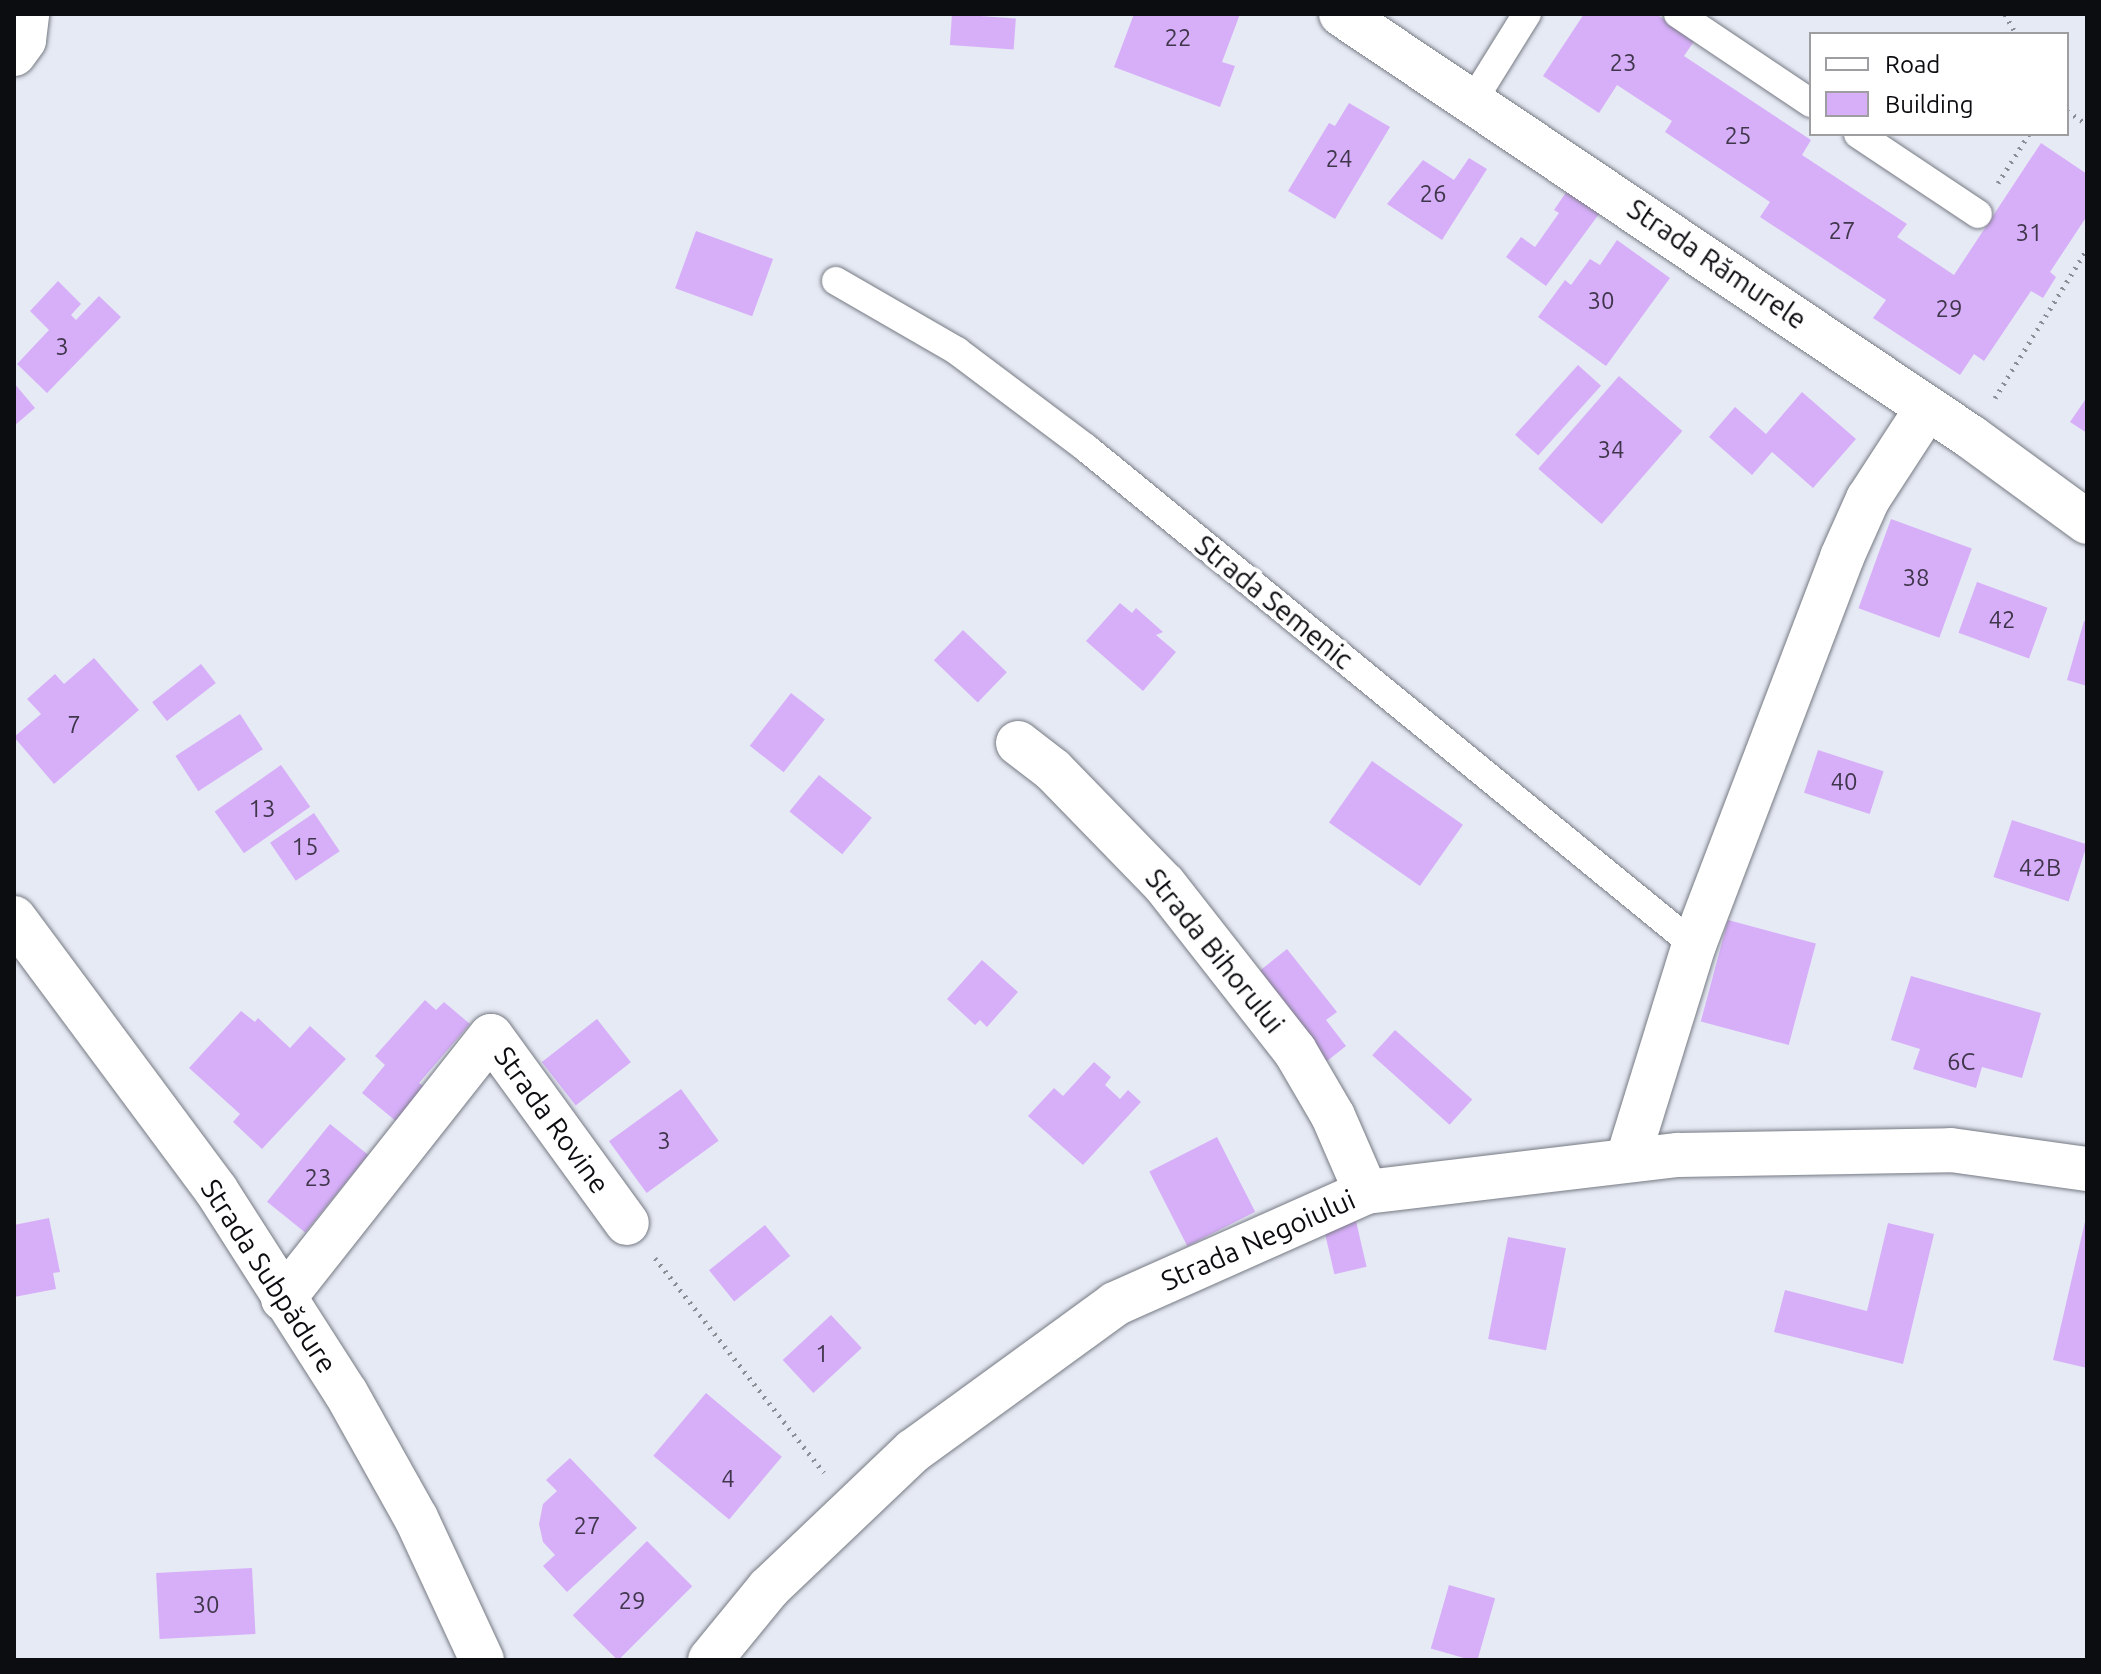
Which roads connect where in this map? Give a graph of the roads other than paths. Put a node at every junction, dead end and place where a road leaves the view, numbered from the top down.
1 (27, 14) edge
2 (1341, 14) edge
3 (1527, 14) edge
4 (1678, 14) edge
5 (14, 54) edge
6 (1474, 99) junction
7 (1809, 102) edge
8 (1861, 136) edge
9 (1978, 214) road end
10 (836, 281) dead end
11 (1927, 408) junction
12 (2087, 522) edge
13 (1018, 743) dead end
14 (14, 918) edge
15 (1694, 945) junction
16 (1628, 1158) junction
17 (2087, 1169) edge
18 (1366, 1192) junction
19 (627, 1223) road end
20 (283, 1299) junction
21 (482, 1660) edge
22 (710, 1660) edge

1 - 5 street
2 - 6 street, Strada Rămurele
3 - 6 lane
4 - 7 lane
6 - 11 street, Strada Rămurele
8 - 9 lane
10 - 15 lane, Strada Semenic
11 - 12 street, Strada Rămurele
11 - 15 street
13 - 18 street, Strada Bihorului
14 - 20 street, Strada Subpădure
15 - 16 street
16 - 17 street, Strada Negoiului
16 - 18 street, Strada Negoiului
18 - 22 street, Strada Negoiului
19 - 20 street, Strada Rovine
20 - 21 street, Strada Subpădure

